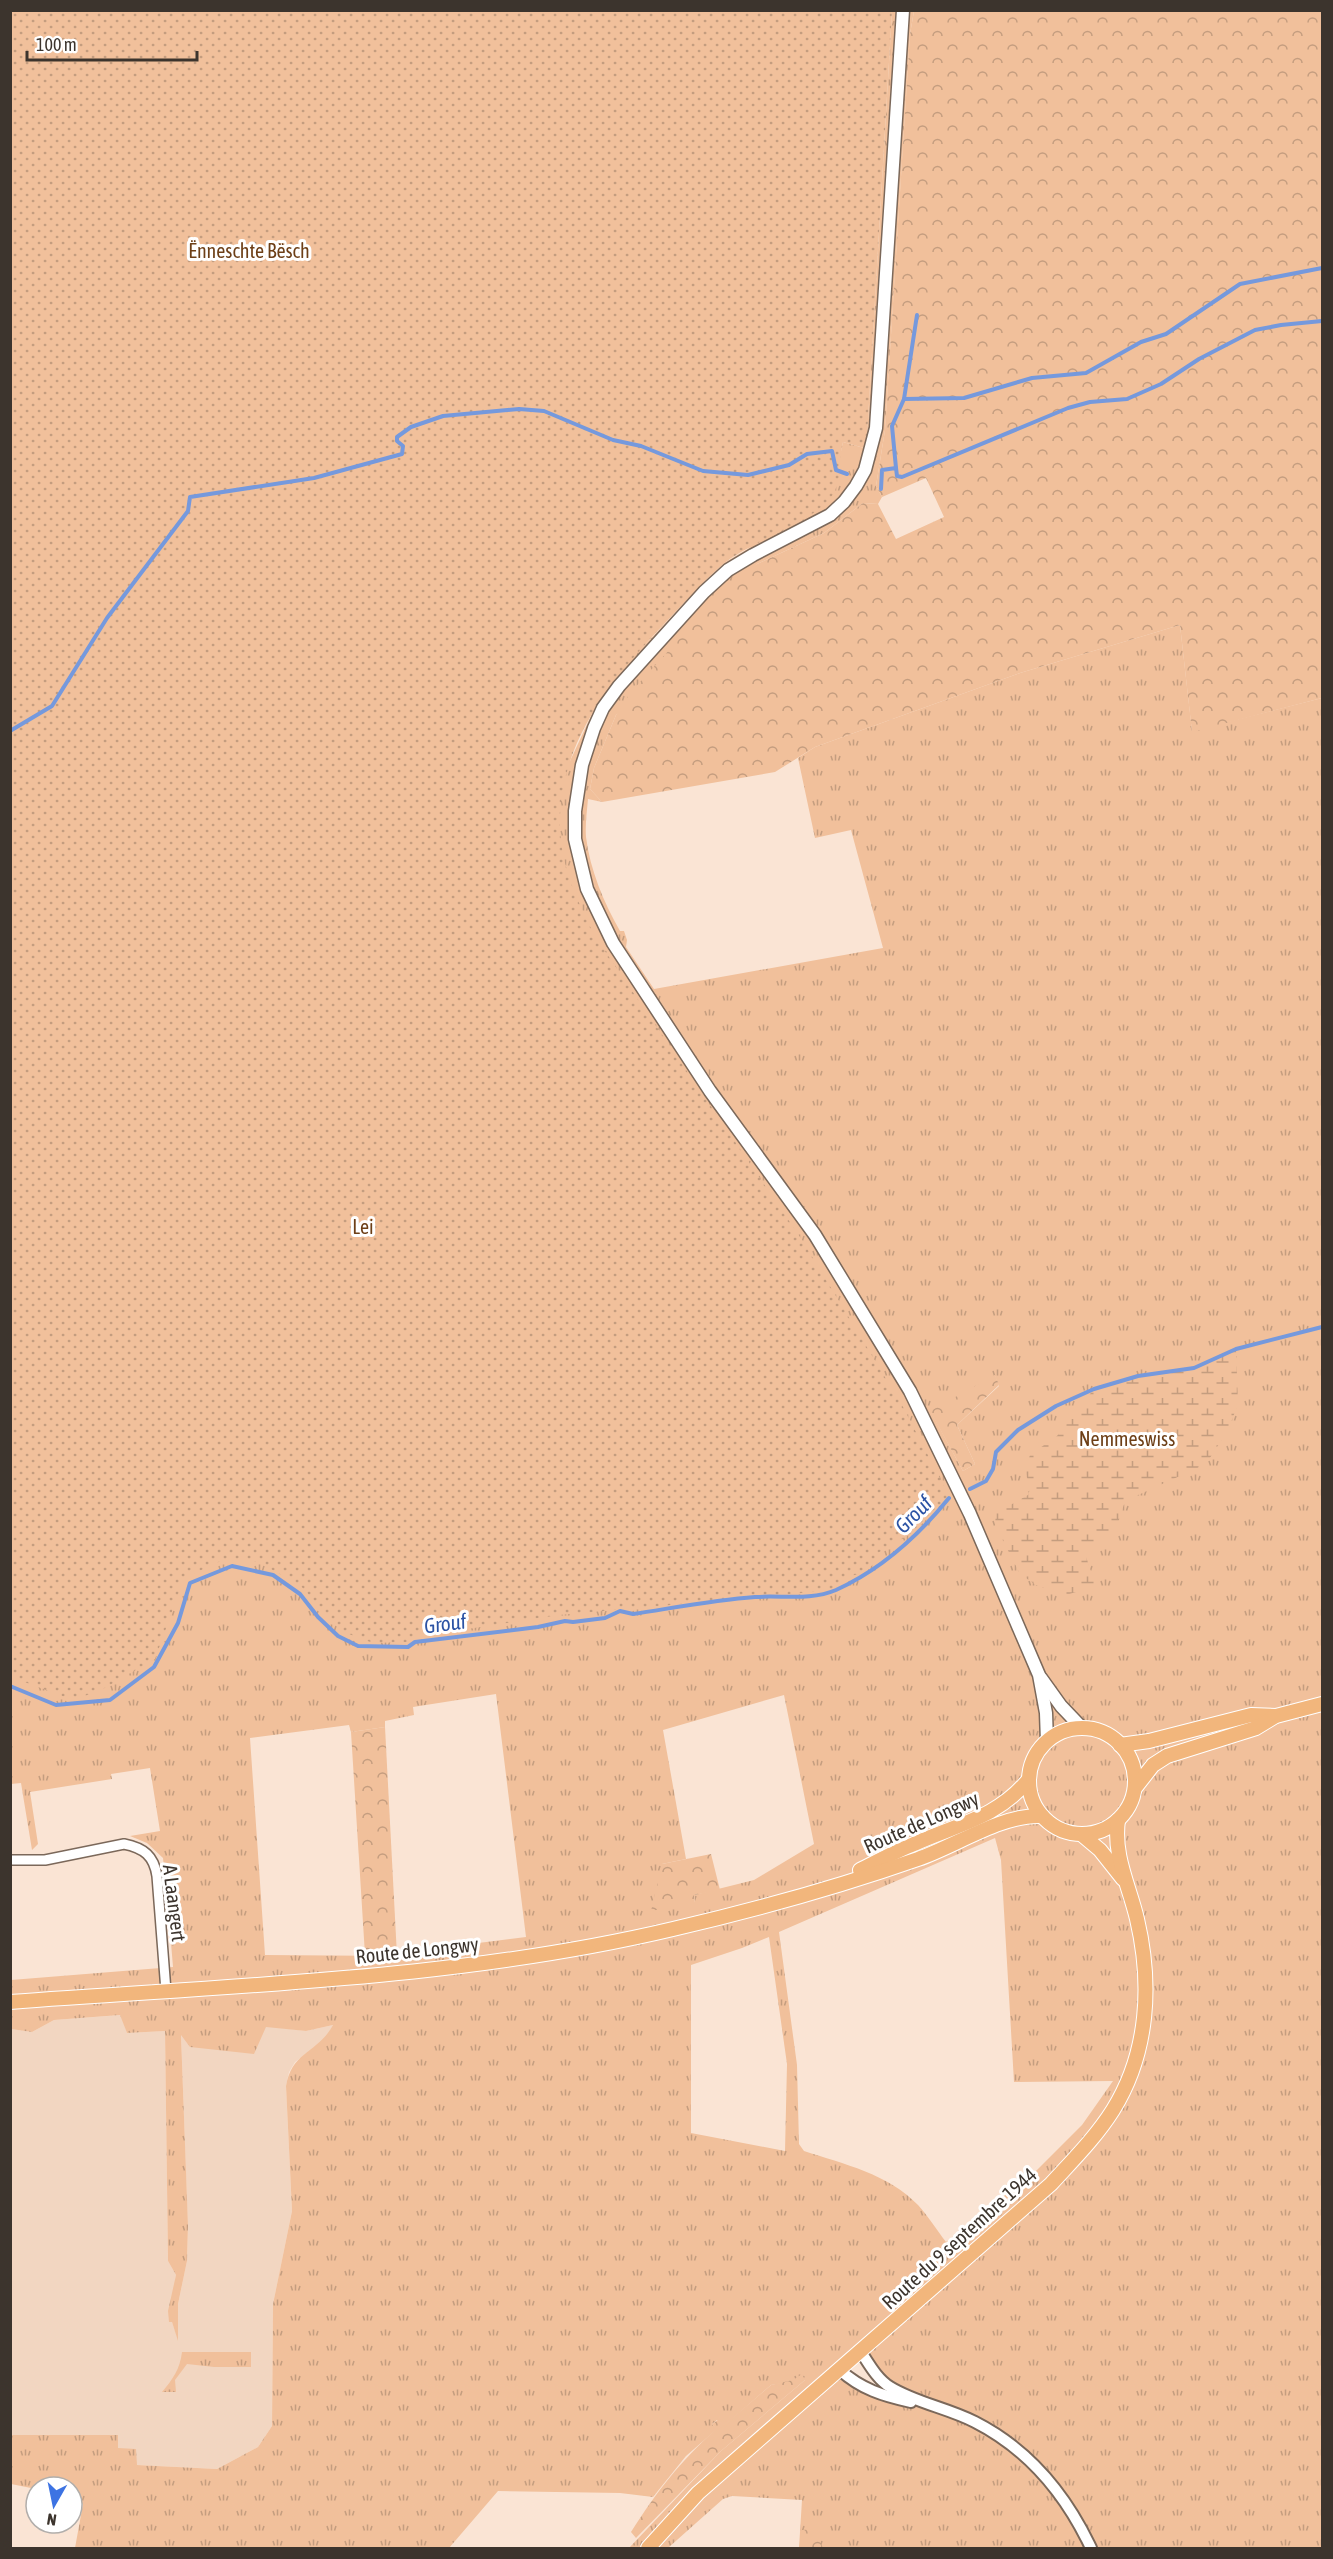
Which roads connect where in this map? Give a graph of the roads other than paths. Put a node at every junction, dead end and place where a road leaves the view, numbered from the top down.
1 (903, 10) edge
2 (1039, 1675) junction
3 (1323, 1704) edge
4 (1276, 1716) junction
5 (1082, 1728) junction
6 (1047, 1742) junction
7 (1120, 1745) junction
8 (1029, 1779) junction
9 (1135, 1788) junction
10 (1042, 1816) junction
11 (1118, 1820) junction
12 (1080, 1834) junction
13 (10, 1860) edge
14 (1124, 1881) junction
15 (820, 1889) junction
16 (166, 1991) junction
17 (10, 2002) edge
18 (861, 2352) junction
19 (840, 2370) junction
20 (943, 2408) junction
21 (648, 2548) edge
22 (1091, 2548) edge

1 - 2 main road
2 - 5 main road
2 - 6 main road
3 - 4 main road
4 - 7 main road
4 - 9 main road
5 - 6 main road
5 - 7 main road
6 - 8 main road
7 - 9 main road
8 - 10 main road
8 - 15 main road, Route de Longwy
9 - 11 main road
10 - 12 main road
10 - 15 main road, Route de Longwy
11 - 12 main road
11 - 14 main road
12 - 14 main road
13 - 16 street, A Laangert
14 - 18 main road, Route du 9 septembre 1944
15 - 16 main road, Route de Longwy
16 - 17 main road, Route de Longwy
18 - 19 main road, Route du 9 septembre 1944
18 - 20 street
19 - 20 street
19 - 21 main road, Route du 9 septembre 1944
20 - 22 street

